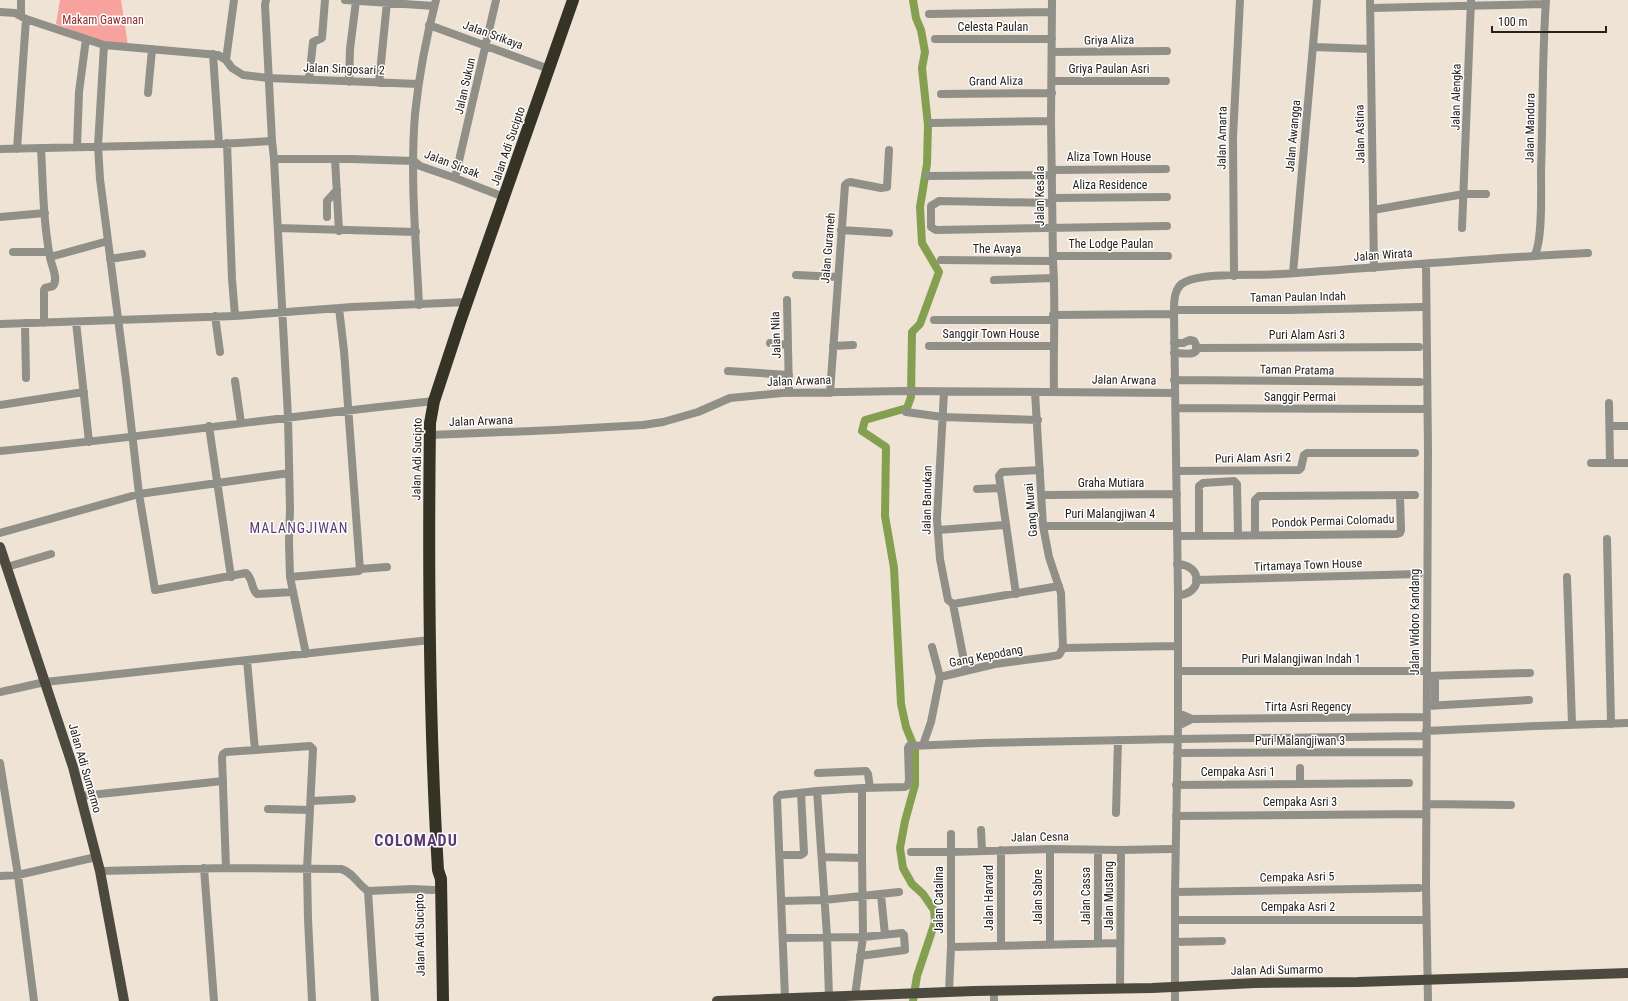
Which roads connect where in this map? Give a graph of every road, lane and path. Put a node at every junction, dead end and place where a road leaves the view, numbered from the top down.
1 (21, 0) edge
2 (234, 0) edge
3 (266, 0) edge
4 (325, 0) edge
5 (345, 0) edge
6 (496, 0) edge
7 (573, 0) edge
8 (1052, 0) edge
9 (1240, 0) edge
10 (1317, 0) edge
11 (356, 1) edge
12 (382, 1) edge
13 (1545, 2) edge
14 (435, 3) edge
15 (1471, 3) edge
16 (1370, 4) edge
17 (0, 12) edge
18 (1052, 12) junction
19 (929, 14) dead end
20 (24, 17) junction
21 (429, 25) junction
22 (86, 39) junction
23 (935, 39) dead end
24 (1052, 39) junction
25 (104, 45) junction
26 (487, 45) junction
27 (1313, 47) junction
28 (152, 49) junction
29 (1371, 49) junction
30 (1167, 51) dead end
31 (1052, 52) junction
32 (212, 54) junction
33 (226, 60) junction
34 (549, 69) junction
35 (268, 78) junction
36 (309, 80) junction
37 (1052, 81) junction
38 (1166, 81) dead end
39 (349, 82) junction
40 (379, 83) junction
41 (418, 84) junction
42 (148, 93) dead end
43 (1052, 93) junction
44 (940, 94) dead end
45 (1051, 121) junction
46 (932, 123) dead end
47 (272, 140) junction
48 (223, 143) junction
49 (98, 146) junction
50 (77, 147) junction
51 (41, 148) junction
52 (17, 149) junction
53 (0, 150) edge
54 (889, 150) dead end
55 (274, 159) junction
56 (335, 159) junction
57 (414, 161) junction
58 (1166, 169) dead end
59 (1052, 172) junction
60 (928, 176) dead end
61 (455, 178) junction
62 (337, 190) junction
63 (1464, 194) junction
64 (1486, 194) dead end
65 (504, 197) junction
66 (1168, 197) dead end
67 (1052, 200) junction
68 (1373, 210) junction
69 (45, 213) junction
70 (0, 217) edge
71 (326, 217) dead end
72 (1167, 226) dead end
73 (278, 228) junction
74 (1052, 228) junction
75 (1462, 228) dead end
76 (841, 230) junction
77 (339, 231) junction
78 (416, 232) junction
79 (889, 232) dead end
80 (108, 241) junction
81 (13, 252) dead end
82 (1588, 253) dead end
83 (49, 254) junction
84 (142, 254) dead end
85 (1168, 256) dead end
86 (1534, 256) junction
87 (110, 259) junction
88 (1053, 259) junction
89 (941, 260) dead end
90 (1426, 264) junction
91 (1374, 268) junction
92 (1293, 274) junction
93 (796, 275) dead end
94 (1234, 276) junction
95 (838, 277) junction
96 (1054, 278) junction
97 (994, 280) dead end
98 (787, 300) dead end
99 (467, 302) junction
100 (419, 305) junction
101 (1422, 307) dead end
102 (339, 308) junction
103 (282, 312) junction
104 (1174, 312) junction
105 (215, 316) junction
106 (236, 316) junction
107 (1053, 318) junction
108 (934, 320) dead end
109 (119, 321) junction
110 (76, 322) junction
111 (25, 323) junction
112 (44, 323) junction
113 (0, 324) edge
114 (770, 343) dead end
115 (1174, 343) junction
116 (788, 345) junction
117 (853, 345) dead end
118 (833, 346) junction
119 (929, 346) dead end
120 (1053, 346) junction
121 (1419, 347) dead end
122 (1196, 348) junction
123 (220, 352) dead end
124 (1174, 353) junction
125 (728, 371) dead end
126 (789, 375) junction
127 (26, 378) dead end
128 (1174, 380) junction
129 (235, 381) dead end
130 (1420, 382) dead end
131 (84, 392) junction
132 (830, 392) junction
133 (944, 392) junction
134 (1035, 392) junction
135 (1054, 392) junction
136 (789, 393) junction
137 (1175, 393) junction
138 (434, 400) junction
139 (1609, 403) dead end
140 (0, 406) edge
141 (1176, 408) junction
142 (1424, 409) dead end
143 (348, 410) junction
144 (906, 412) dead end
145 (288, 417) junction
146 (942, 417) junction
147 (1038, 420) junction
148 (241, 424) junction
149 (209, 426) junction
150 (1610, 426) junction
151 (1628, 426) edge
152 (430, 435) junction
153 (133, 436) junction
154 (89, 442) junction
155 (0, 451) edge
156 (1415, 453) dead end
157 (1591, 463) dead end
158 (1610, 463) junction
159 (1628, 463) edge
160 (1040, 470) junction
161 (1176, 471) junction
162 (289, 473) junction
163 (217, 482) junction
164 (1000, 488) junction
165 (977, 489) dead end
166 (139, 494) junction
167 (1177, 494) junction
168 (1046, 495) dead end
169 (1414, 495) dead end
170 (1400, 496) junction
171 (1005, 525) junction
172 (1043, 526) junction
173 (1177, 526) junction
174 (938, 530) junction
175 (0, 533) edge
176 (1255, 535) junction
177 (1177, 536) junction
178 (1199, 536) junction
179 (1238, 536) junction
180 (1608, 539) dead end
181 (0, 547) edge
182 (51, 554) dead end
183 (1177, 564) junction
184 (6, 567) junction
185 (387, 567) dead end
186 (360, 568) junction
187 (1419, 574) dead end
188 (231, 577) junction
189 (290, 577) junction
190 (1567, 577) dead end
191 (1196, 580) junction
192 (1059, 586) junction
193 (293, 592) junction
194 (1016, 594) junction
195 (1178, 595) junction
196 (953, 604) junction
197 (430, 640) junction
198 (1177, 646) junction
199 (932, 647) dead end
200 (1063, 648) junction
201 (306, 654) junction
202 (247, 660) junction
203 (966, 671) junction
204 (1178, 671) junction
205 (1530, 673) dead end
206 (1429, 674) junction
207 (940, 677) junction
208 (45, 682) junction
209 (0, 692) edge
210 (1529, 700) dead end
211 (1431, 706) junction
212 (1178, 713) junction
213 (1423, 718) dead end
214 (1192, 719) junction
215 (1572, 724) junction
216 (1611, 724) junction
217 (1628, 724) edge
218 (1178, 726) junction
219 (1426, 734) junction
220 (1177, 739) junction
221 (1118, 740) junction
222 (922, 745) junction
223 (255, 750) junction
224 (1423, 752) dead end
225 (1177, 753) junction
226 (0, 763) edge
227 (1300, 768) dead end
228 (818, 773) dead end
229 (223, 781) junction
230 (1409, 783) dead end
231 (1300, 784) junction
232 (1176, 785) junction
233 (866, 788) junction
234 (817, 791) junction
235 (800, 793) junction
236 (81, 796) junction
237 (352, 799) dead end
238 (311, 801) junction
239 (1427, 804) junction
240 (1510, 805) dead end
241 (268, 809) dead end
242 (310, 810) junction
243 (1116, 813) dead end
244 (1424, 814) dead end
245 (1176, 816) junction
246 (981, 830) dead end
247 (951, 834) dead end
248 (1050, 849) junction
249 (1170, 849) dead end
250 (1002, 850) junction
251 (1098, 850) junction
252 (1121, 850) junction
253 (982, 851) junction
254 (911, 852) dead end
255 (951, 852) junction
256 (780, 855) junction
257 (96, 857) junction
258 (822, 857) junction
259 (862, 858) junction
260 (204, 868) junction
261 (226, 868) junction
262 (307, 870) junction
263 (438, 870) junction
264 (100, 871) junction
265 (18, 875) junction
266 (0, 876) edge
267 (1419, 888) dead end
268 (433, 890) junction
269 (368, 891) junction
270 (899, 892) dead end
271 (1175, 892) junction
272 (881, 895) junction
273 (863, 897) junction
274 (824, 900) junction
275 (782, 901) junction
276 (1175, 920) junction
277 (1421, 920) dead end
278 (885, 935) junction
279 (828, 936) junction
280 (863, 937) junction
281 (783, 938) junction
282 (1222, 941) dead end
283 (1175, 942) junction
284 (1098, 943) junction
285 (1120, 943) junction
286 (1050, 944) junction
287 (1001, 946) junction
288 (951, 947) junction
289 (860, 956) junction
290 (1623, 974) edge
291 (1428, 980) junction
292 (1175, 987) junction
293 (1120, 988) junction
294 (949, 992) junction
295 (994, 996) edge
296 (829, 997) junction
297 (785, 998) junction
298 (851, 998) edge
299 (34, 1001) edge
300 (124, 1001) edge
301 (214, 1001) edge
302 (312, 1001) edge
303 (375, 1001) edge
304 (437, 1001) edge
305 (443, 1001) edge
306 (717, 1001) edge
307 (1175, 1001) edge
308 (1428, 1001) edge

1 - 20 street
2 - 33 street
3 - 35 street
4 - 36 street
5 - 11 street
6 - 26 street, Jalan Sukun
7 - 34 highway, Jalan Adi Sucipto
8 - 18 street, Jalan Kesala
9 - 94 street, Jalan Amarta
10 - 27 street, Jalan Awangga
11 - 12 street
11 - 39 street
12 - 14 street
12 - 40 street
13 - 15 street
13 - 86 street, Jalan Mandura
14 - 21 street
15 - 16 street
15 - 63 street, Jalan Alengka
16 - 29 street, Jalan Astina
17 - 20 street, Jalan Singosari 2
18 - 19 street
18 - 24 street, Jalan Kesala
20 - 22 street, Jalan Singosari 2
20 - 52 street
21 - 26 street, Jalan Srikaya
21 - 41 street
22 - 25 street, Jalan Singosari 2
22 - 50 street
23 - 24 street, Celesta Paulan
24 - 31 street, Jalan Kesala
25 - 28 street, Jalan Singosari 2
25 - 49 street
26 - 34 street, Jalan Srikaya
26 - 61 street, Jalan Sukun
27 - 29 street
27 - 92 street, Jalan Awangga
28 - 32 street, Jalan Singosari 2
28 - 42 street
29 - 68 street, Jalan Astina
30 - 31 street, Griya Aliza
31 - 37 street, Jalan Kesala
32 - 33 street, Jalan Singosari 2
32 - 48 street
33 - 35 street, Jalan Singosari 2
34 - 65 highway, Jalan Adi Sucipto
35 - 36 street, Jalan Singosari 2
35 - 47 street
36 - 39 street, Jalan Singosari 2
37 - 38 street, Griya Paulan Asri
37 - 43 street, Jalan Kesala
39 - 40 street, Jalan Singosari 2
40 - 41 street, Jalan Singosari 2
41 - 57 street
43 - 44 street, Grand Aliza
43 - 45 street, Jalan Kesala
45 - 46 street
45 - 59 street, Jalan Kesala
47 - 48 street
47 - 55 street
48 - 49 street
48 - 106 street
49 - 50 street
49 - 80 street
50 - 51 street
51 - 52 street
51 - 69 street
52 - 53 street
54 - 76 street, Jalan Gurameh
55 - 56 street
55 - 73 street
56 - 57 street
56 - 62 street
57 - 61 street, Jalan Sirsak
57 - 78 street
58 - 59 street, Aliza Town House
59 - 60 street, Aliza Town House
59 - 67 street, Jalan Kesala
61 - 65 street, Jalan Sirsak
62 - 71 street
62 - 77 street
63 - 64 street
63 - 68 street
63 - 75 street, Jalan Alengka
65 - 99 highway, Jalan Adi Sucipto
66 - 67 street, Aliza Residence
67 - 74 street, Jalan Kesala
67 - 74 street, Aliza Residence
68 - 91 street, Jalan Astina
69 - 70 street
69 - 83 street
72 - 74 street
73 - 77 street
73 - 103 street
74 - 88 street, Jalan Kesala
76 - 79 street
76 - 95 street, Jalan Gurameh
77 - 78 street
78 - 100 street
80 - 83 street
80 - 87 street
81 - 83 street
82 - 86 street, Jalan Wirata
83 - 112 street
84 - 87 street
85 - 88 street, The Lodge Paulan
86 - 90 street, Jalan Wirata
87 - 109 street
88 - 89 street, The Avaya
88 - 96 street, Jalan Kesala
90 - 91 street, Jalan Wirata
90 - 206 street, Jalan Widoro Kandang
91 - 92 street, Jalan Wirata
92 - 94 street, Jalan Wirata
93 - 95 street
94 - 104 street, Jalan Wirata
95 - 118 street, Jalan Gurameh
96 - 97 street
96 - 107 street, Jalan Kesala
98 - 116 street, Jalan Nila
99 - 100 street
99 - 138 highway, Jalan Adi Sucipto
100 - 102 street
101 - 104 street, Taman Paulan Indah
102 - 103 street
102 - 143 street
103 - 106 street
103 - 145 street
104 - 107 street, Taman Paulan Indah
104 - 115 street, Jalan Wirata
105 - 106 street
105 - 109 street
105 - 123 street
107 - 108 street, Taman Paulan Indah
107 - 120 street, Jalan Kesala
109 - 110 street
109 - 153 street
110 - 112 street
110 - 131 street
111 - 112 street
111 - 113 street
111 - 127 street
114 - 116 street
115 - 122 street, Puri Alam Asri 3
115 - 124 street, Jalan Wirata
116 - 126 street, Jalan Nila
117 - 118 street
118 - 132 street, Jalan Gurameh
119 - 120 street, Sanggir Town House
120 - 135 street, Jalan Kesala
121 - 122 street, Puri Alam Asri 3
122 - 124 street, Puri Alam Asri 3
124 - 128 street, Jalan Wirata
125 - 126 street
126 - 136 street, Jalan Nila
128 - 130 street, Taman Pratama
128 - 137 street, Jalan Wirata
129 - 148 street
131 - 140 street
131 - 154 street
132 - 133 street, Jalan Arwana
132 - 136 street, Jalan Arwana
133 - 134 street, Jalan Arwana
133 - 146 street, Jalan Banukan
134 - 135 street, Jalan Arwana
134 - 147 street, Gang Murai
135 - 137 street, Jalan Arwana
136 - 152 street, Jalan Arwana
137 - 141 street, Jalan Wirata
138 - 143 street
138 - 152 highway, Jalan Adi Sucipto
139 - 150 street
141 - 142 street, Sanggir Permai
141 - 161 street, Jalan Wirata
143 - 145 street
143 - 186 street
144 - 146 street
145 - 148 street
145 - 162 street
146 - 147 street
146 - 174 street, Jalan Banukan
147 - 160 street, Gang Murai
148 - 149 street
149 - 153 street
149 - 163 street
150 - 151 street
150 - 158 street
152 - 197 highway, Jalan Adi Sucipto
153 - 154 street
153 - 166 street
154 - 155 street
156 - 161 street, Puri Alam Asri 2
157 - 158 street
158 - 159 street
160 - 164 street
160 - 172 street, Gang Murai
161 - 167 street, Jalan Wirata
162 - 163 street
162 - 189 street
163 - 166 street
163 - 188 street
164 - 165 street
164 - 171 street
166 - 175 street
166 - 188 street
167 - 168 street, Graha Mutiara
167 - 173 street, Jalan Wirata
169 - 170 street, Pondok Permai Colomadu
170 - 176 street, Pondok Permai Colomadu
170 - 176 street, Pondok Permai Colomadu
171 - 174 street
171 - 194 street
172 - 173 street, Puri Malangjiwan 4
172 - 192 street, Gang Murai
173 - 177 street, Jalan Wirata
174 - 196 street, Jalan Banukan
176 - 179 street, Pondok Permai Colomadu
177 - 178 street, Pondok Permai Colomadu
177 - 183 street, Jalan Wirata
178 - 179 street, Pondok Permai Colomadu
178 - 179 street
180 - 216 street
181 - 184 main road, Jalan Adi Sumarmo
182 - 184 street
183 - 191 street
183 - 195 street, Jalan Wirata
184 - 208 main road, Jalan Adi Sumarmo
185 - 186 street
186 - 189 street
187 - 191 street, Tirtamaya Town House
188 - 193 street
189 - 193 street
190 - 215 street
191 - 195 street
192 - 194 street
192 - 200 street, Gang Murai
193 - 201 street
194 - 196 street
195 - 198 street, Jalan Wirata
196 - 203 street, Jalan Banukan
197 - 201 street
197 - 263 highway, Jalan Adi Sucipto
198 - 200 street
198 - 204 street, Jalan Wirata
199 - 207 street, Gang Kepodang
200 - 203 street, Gang Kepodang
201 - 202 street
202 - 208 street
202 - 223 street
203 - 207 street, Gang Kepodang
204 - 206 street, Puri Malangjiwan Indah 1
204 - 212 street, Jalan Wirata
205 - 206 street, Puri Malangjiwan Indah 1
206 - 211 street, Jalan Widoro Kandang
207 - 222 street
208 - 209 street
208 - 236 main road, Jalan Adi Sumarmo
210 - 211 street
211 - 219 street, Jalan Widoro Kandang
212 - 214 street, Tirta Asri Regency
212 - 218 street, Jalan Wirata
213 - 214 street, Tirta Asri Regency
214 - 218 street, Tirta Asri Regency
215 - 216 street
215 - 219 street
216 - 217 street
218 - 220 street, Jalan Wirata
219 - 220 street
219 - 239 street, Jalan Widoro Kandang
220 - 221 street
220 - 225 street, Jalan Wirata
221 - 222 street
221 - 243 street
222 - 233 street
223 - 229 street
223 - 238 street
224 - 225 street, Puri Malangjiwan 3
225 - 232 street, Jalan Wirata
226 - 265 street
227 - 231 street
228 - 233 street
229 - 236 street
229 - 261 street
230 - 231 street, Cempaka Asri 1
231 - 232 street, Cempaka Asri 1
232 - 245 street, Jalan Wirata
233 - 234 street
233 - 259 street
234 - 235 street
234 - 258 street
235 - 256 street
235 - 256 street
236 - 257 main road, Jalan Adi Sumarmo
237 - 238 street
238 - 242 street
239 - 240 street
239 - 291 street, Jalan Widoro Kandang
241 - 242 street
242 - 262 street
244 - 245 street, Cempaka Asri 3
245 - 271 street, Jalan Wirata
246 - 253 street
247 - 255 street, Jalan Catalina
248 - 250 street, Jalan Cesna
248 - 251 street, Jalan Cesna
248 - 286 street, Jalan Sabre
249 - 252 street, Jalan Cesna
250 - 253 street, Jalan Cesna
250 - 287 street, Jalan Harvard
251 - 252 street, Jalan Cesna
251 - 284 street, Jalan Cassa
252 - 285 street, Jalan Mustang
253 - 255 street, Jalan Cesna
254 - 255 street, Jalan Cesna
255 - 288 street, Jalan Catalina
256 - 275 street
257 - 264 main road, Jalan Adi Sumarmo
257 - 265 street
258 - 259 street
258 - 274 street
259 - 273 street
260 - 261 street
260 - 264 street
260 - 301 street
261 - 262 street
262 - 269 street
262 - 302 street
263 - 268 highway, Jalan Adi Sucipto
263 - 305 highway, Jalan Adi Sucipto
264 - 300 main road, Jalan Adi Sumarmo
265 - 266 street
265 - 299 street
267 - 271 street, Cempaka Asri 5
268 - 269 street
268 - 304 highway, Jalan Adi Sucipto
269 - 303 street
270 - 272 street
271 - 276 street, Jalan Wirata
272 - 273 street
272 - 278 street
273 - 274 street
273 - 280 street
274 - 275 street
274 - 279 street
275 - 281 street
276 - 277 street, Cempaka Asri 2
276 - 283 street, Jalan Wirata
278 - 280 street
278 - 289 street
279 - 280 street
279 - 281 street
279 - 296 street
280 - 289 street
281 - 297 street
282 - 283 street
283 - 292 street, Jalan Wirata
284 - 285 street
284 - 286 street
285 - 293 street, Jalan Mustang
286 - 287 street
287 - 288 street
288 - 294 street, Jalan Catalina
289 - 298 street
290 - 291 main road, Jalan Adi Sumarmo
291 - 292 main road, Jalan Adi Sumarmo
291 - 308 street, Jalan Widoro Kandang
292 - 293 main road, Jalan Adi Sumarmo
292 - 307 street, Jalan Wirata
293 - 295 main road, Jalan Adi Sumarmo
294 - 295 main road, Jalan Adi Sumarmo
294 - 298 main road, Jalan Adi Sumarmo
296 - 297 main road, Jalan Adi Sumarmo
296 - 298 main road, Jalan Adi Sumarmo
297 - 306 main road, Jalan Adi Sumarmo

